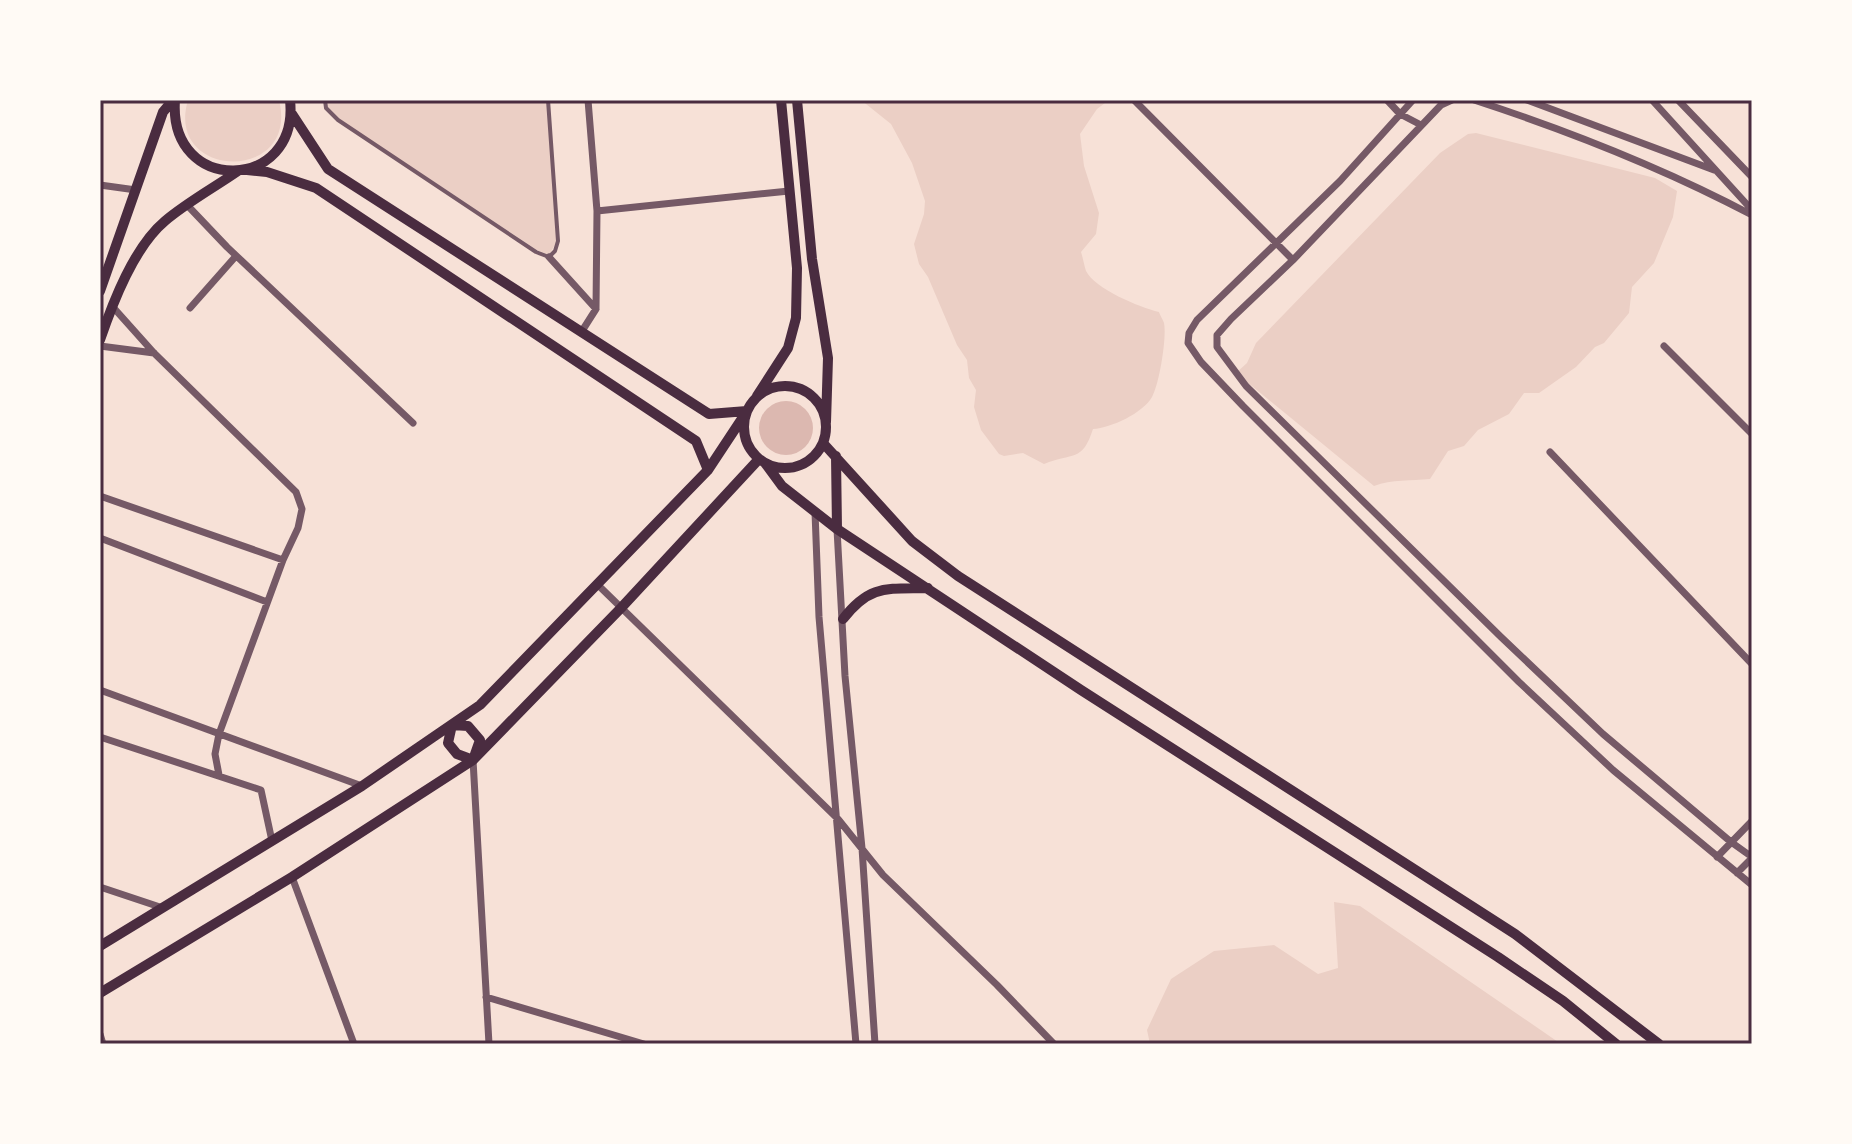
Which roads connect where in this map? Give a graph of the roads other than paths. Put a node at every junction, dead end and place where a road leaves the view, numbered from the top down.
1 (174, 100) edge
2 (290, 100) edge
3 (325, 100) edge
4 (548, 100) edge
5 (588, 100) edge
6 (781, 100) edge
7 (797, 100) edge
8 (1134, 100) edge
9 (1387, 100) edge
10 (1413, 100) edge
11 (1452, 100) edge
12 (1474, 100) edge
13 (1527, 100) edge
14 (1652, 100) edge
15 (1678, 100) edge
16 (292, 114) junction
17 (1400, 114) junction
18 (1421, 125) junction
19 (243, 170) junction
20 (1714, 170) junction
21 (1752, 177) edge
22 (100, 185) edge
23 (136, 190) junction
24 (789, 191) junction
25 (188, 206) junction
26 (597, 211) junction
27 (1752, 212) edge
28 (1276, 243) junction
29 (236, 256) junction
30 (549, 257) junction
31 (1293, 260) junction
32 (100, 291) edge
33 (112, 305) junction
34 (190, 308) dead end
35 (596, 309) junction
36 (582, 331) junction
37 (100, 343) edge
38 (1664, 346) dead end
39 (154, 353) junction
40 (757, 396) junction
41 (747, 411) junction
42 (826, 422) junction
43 (413, 423) dead end
44 (1752, 434) edge
45 (823, 443) junction
46 (1550, 452) dead end
47 (836, 456) junction
48 (762, 461) junction
49 (708, 470) junction
50 (100, 496) edge
51 (815, 512) junction
52 (837, 529) junction
53 (100, 538) edge
54 (283, 560) junction
55 (599, 586) junction
56 (928, 588) junction
57 (267, 602) junction
58 (621, 608) junction
59 (843, 619) junction
60 (1752, 664) edge
61 (100, 690) edge
62 (452, 725) junction
63 (219, 734) junction
64 (100, 737) edge
65 (473, 760) junction
66 (219, 775) junction
67 (362, 786) junction
68 (838, 819) junction
69 (1752, 821) edge
70 (272, 841) junction
71 (1731, 842) junction
72 (862, 848) junction
73 (1717, 857) junction
74 (1752, 857) edge
75 (1737, 873) junction
76 (292, 877) junction
77 (1752, 885) edge
78 (100, 887) edge
79 (163, 908) junction
80 (100, 946) edge
81 (100, 993) edge
82 (486, 997) junction
83 (100, 1034) edge
84 (103, 1044) edge
85 (354, 1044) edge
86 (489, 1044) edge
87 (644, 1044) edge
88 (856, 1044) edge
89 (875, 1044) edge
90 (1054, 1044) edge
91 (1616, 1044) edge
92 (1659, 1044) edge

1 - 19 main road
1 - 23 main road
2 - 16 main road
3 - 30 lane
4 - 30 lane
5 - 26 street
6 - 24 main road
7 - 42 main road
8 - 28 street
9 - 17 street
10 - 17 street
11 - 18 street
12 - 27 street
13 - 20 street
14 - 20 street
15 - 21 street
16 - 19 main road
16 - 36 main road
17 - 18 street
17 - 28 street
18 - 31 street
19 - 25 main road
19 - 49 main road
20 - 27 street
22 - 23 street
23 - 32 main road
24 - 26 street
24 - 40 main road
25 - 29 street
25 - 33 main road
26 - 35 street
28 - 31 street
28 - 73 street
29 - 34 street
29 - 43 street
30 - 35 street
31 - 71 street
33 - 37 main road
33 - 39 street
35 - 36 street
36 - 41 main road
37 - 39 street
38 - 44 street
39 - 54 street
40 - 41 main road
40 - 42 main road
41 - 48 main road
41 - 49 main road
42 - 45 main road
45 - 47 main road
45 - 48 main road
46 - 60 street
47 - 52 main road
47 - 92 main road
48 - 51 main road
48 - 58 main road
49 - 55 main road
50 - 54 street
51 - 52 main road
51 - 68 street
52 - 56 main road
52 - 59 street
53 - 57 street
54 - 57 street
55 - 58 street
55 - 62 main road
56 - 59 main road
56 - 91 main road
57 - 63 street
58 - 65 main road
58 - 68 street
59 - 72 street
61 - 63 street
62 - 65 main road
62 - 65 main road
62 - 67 main road
63 - 66 street
63 - 67 street
64 - 66 street
65 - 76 main road
65 - 82 street
66 - 70 street
67 - 70 main road
68 - 72 street
68 - 88 street
69 - 71 street
70 - 79 main road
71 - 73 street
71 - 74 street
72 - 89 street
72 - 90 street
73 - 75 street
74 - 75 street
75 - 77 street
76 - 81 main road
76 - 85 street
78 - 79 street
79 - 80 main road
82 - 86 street
82 - 87 street
83 - 84 street

